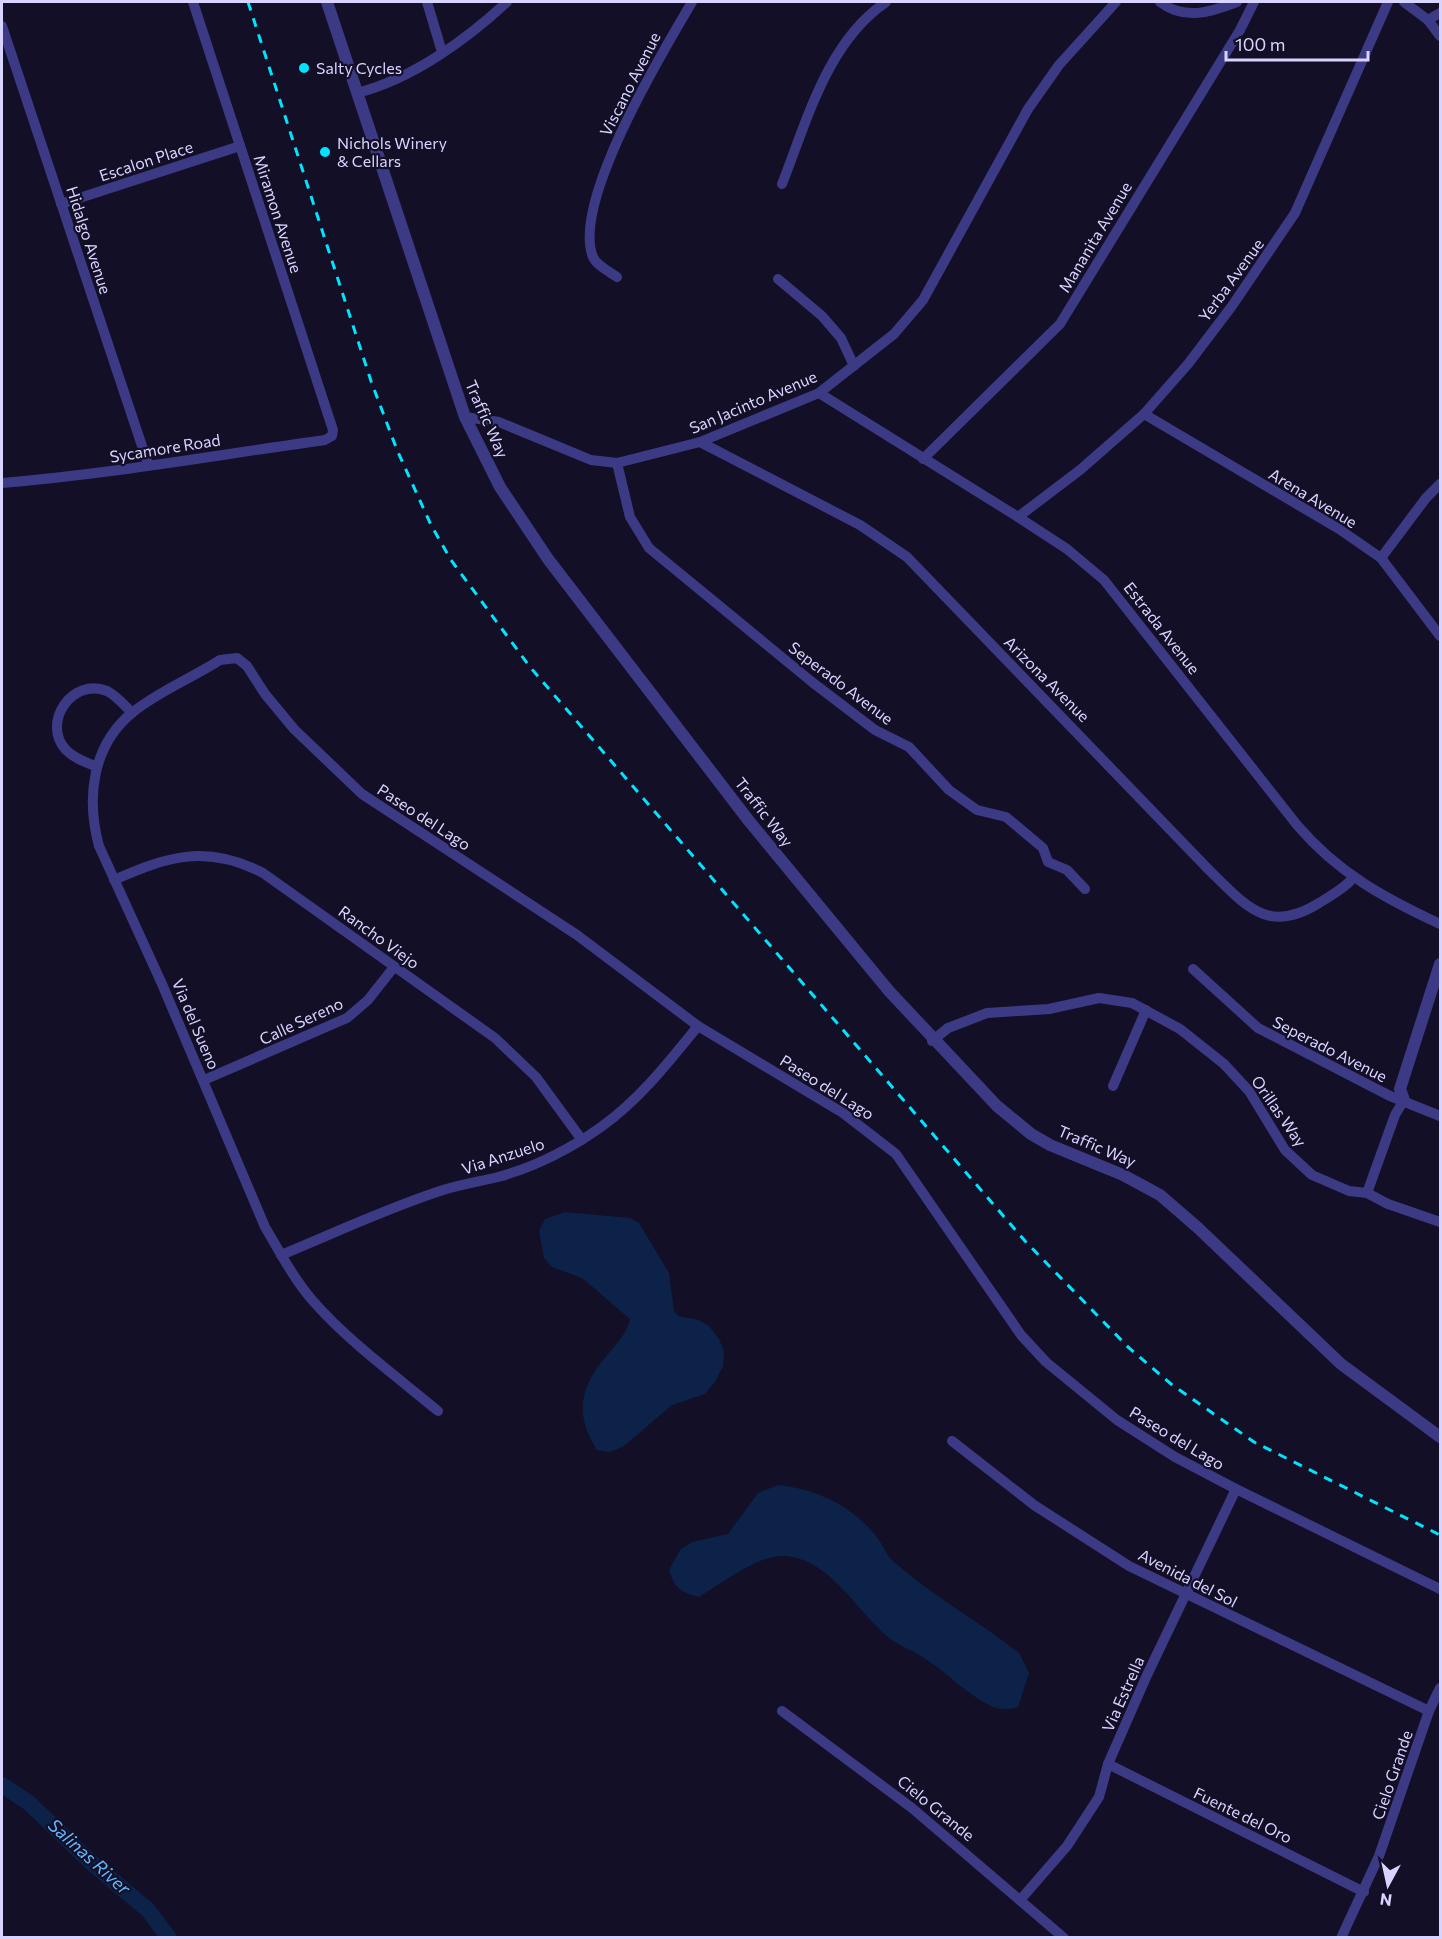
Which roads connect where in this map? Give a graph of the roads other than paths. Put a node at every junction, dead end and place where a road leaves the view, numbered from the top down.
1 (193, 2) edge
2 (327, 2) edge
3 (427, 2) edge
4 (507, 2) edge
5 (692, 2) edge
6 (886, 2) edge
7 (1116, 2) edge
8 (1160, 2) edge
9 (1237, 2) edge
10 (1254, 2) edge
11 (1388, 2) edge
12 (1404, 2) edge
13 (1440, 13) edge
14 (1428, 20) junction
15 (2, 26) edge
16 (1440, 36) edge
17 (442, 52) junction
18 (357, 93) junction
19 (240, 146) junction
20 (782, 184) dead end
21 (61, 204) junction
22 (617, 278) dead end
23 (778, 279) dead end
24 (854, 366) junction
25 (819, 393) junction
26 (1144, 414) junction
27 (465, 417) junction
28 (332, 436) joint
29 (700, 442) junction
30 (923, 459) junction
31 (617, 463) junction
32 (148, 464) junction
33 (2, 483) edge
34 (1440, 484) edge
35 (1018, 517) junction
36 (1381, 558) junction
37 (1440, 636) edge
38 (237, 658) joint
39 (132, 713) junction
40 (95, 766) junction
41 (1353, 879) junction
42 (114, 880) junction
43 (1085, 889) dead end
44 (1440, 924) edge
45 (1440, 964) edge
46 (394, 967) junction
47 (1193, 969) dead end
48 (1146, 1010) junction
49 (698, 1026) junction
50 (932, 1041) junction
51 (204, 1080) junction
52 (1113, 1086) dead end
53 (1404, 1100) junction
54 (1440, 1116) edge
55 (582, 1140) junction
56 (1367, 1193) junction
57 (1440, 1222) edge
58 (281, 1256) junction
59 (438, 1411) dead end
60 (1440, 1437) edge
61 (952, 1441) dead end
62 (1236, 1490) junction
63 (1440, 1589) edge
64 (1184, 1594) junction
65 (1440, 1688) edge
66 (782, 1711) dead end
67 (1429, 1712) junction
68 (1108, 1764) junction
69 (1364, 1892) junction
70 (1021, 1899) junction
71 (1064, 1938) edge
72 (1341, 1938) edge

1 - 19 street, Miramon Avenue
2 - 18 street, Traffic Way
3 - 17 street
4 - 17 street
5 - 22 street, Viscano Avenue
6 - 20 street
7 - 24 street, San Jacinto Avenue
8 - 9 street
10 - 30 street, Mananita Avenue
11 - 26 street, Yerba Avenue
12 - 14 street
13 - 14 street
14 - 16 street
15 - 21 street, Hidalgo Avenue
17 - 18 street
18 - 27 street, Traffic Way
19 - 21 street, Escalon Place
19 - 28 street, Miramon Avenue
21 - 32 street, Hidalgo Avenue
23 - 24 street
24 - 25 street, San Jacinto Avenue
25 - 29 street, San Jacinto Avenue
25 - 30 street, Estrada Avenue
26 - 35 street, Yerba Avenue
26 - 36 street, Arena Avenue
27 - 31 street, San Jacinto Avenue
27 - 50 street, Traffic Way
28 - 32 street, Sycamore Road
29 - 31 street, San Jacinto Avenue
29 - 41 street, Arizona Avenue
30 - 35 street, Estrada Avenue
31 - 43 street, Seperado Avenue
32 - 33 street, Sycamore Road
34 - 36 street
35 - 41 street, Estrada Avenue
36 - 37 street, Arena Avenue
38 - 39 street, Via del Sueno
38 - 49 street, Paseo del Lago
39 - 40 street, Via del Sueno
39 - 40 street
40 - 42 street, Via del Sueno
41 - 44 street, Estrada Avenue
42 - 46 street, Rancho Viejo
42 - 51 street, Via del Sueno
45 - 53 street
46 - 51 street, Calle Sereno
46 - 55 street, Rancho Viejo
47 - 53 street, Seperado Avenue
48 - 50 street, Orillas Way
48 - 52 street
48 - 56 street, Orillas Way
49 - 55 street, Via Anzuelo
49 - 62 street, Paseo del Lago
50 - 60 street, Traffic Way
51 - 58 street, Via del Sueno
53 - 54 street, Seperado Avenue
53 - 56 street
55 - 58 street, Via Anzuelo
56 - 57 street, Orillas Way
58 - 59 street, Via del Sueno
61 - 64 street, Avenida del Sol
62 - 63 street, Paseo del Lago
62 - 64 street, Via Estrella
64 - 67 street, Avenida del Sol
64 - 68 street, Via Estrella
65 - 67 street, Cielo Grande
66 - 70 street, Cielo Grande
67 - 69 street, Cielo Grande
68 - 69 street, Fuente del Oro
68 - 70 street, Via Estrella
69 - 72 street, Cielo Grande
70 - 71 street, Cielo Grande

